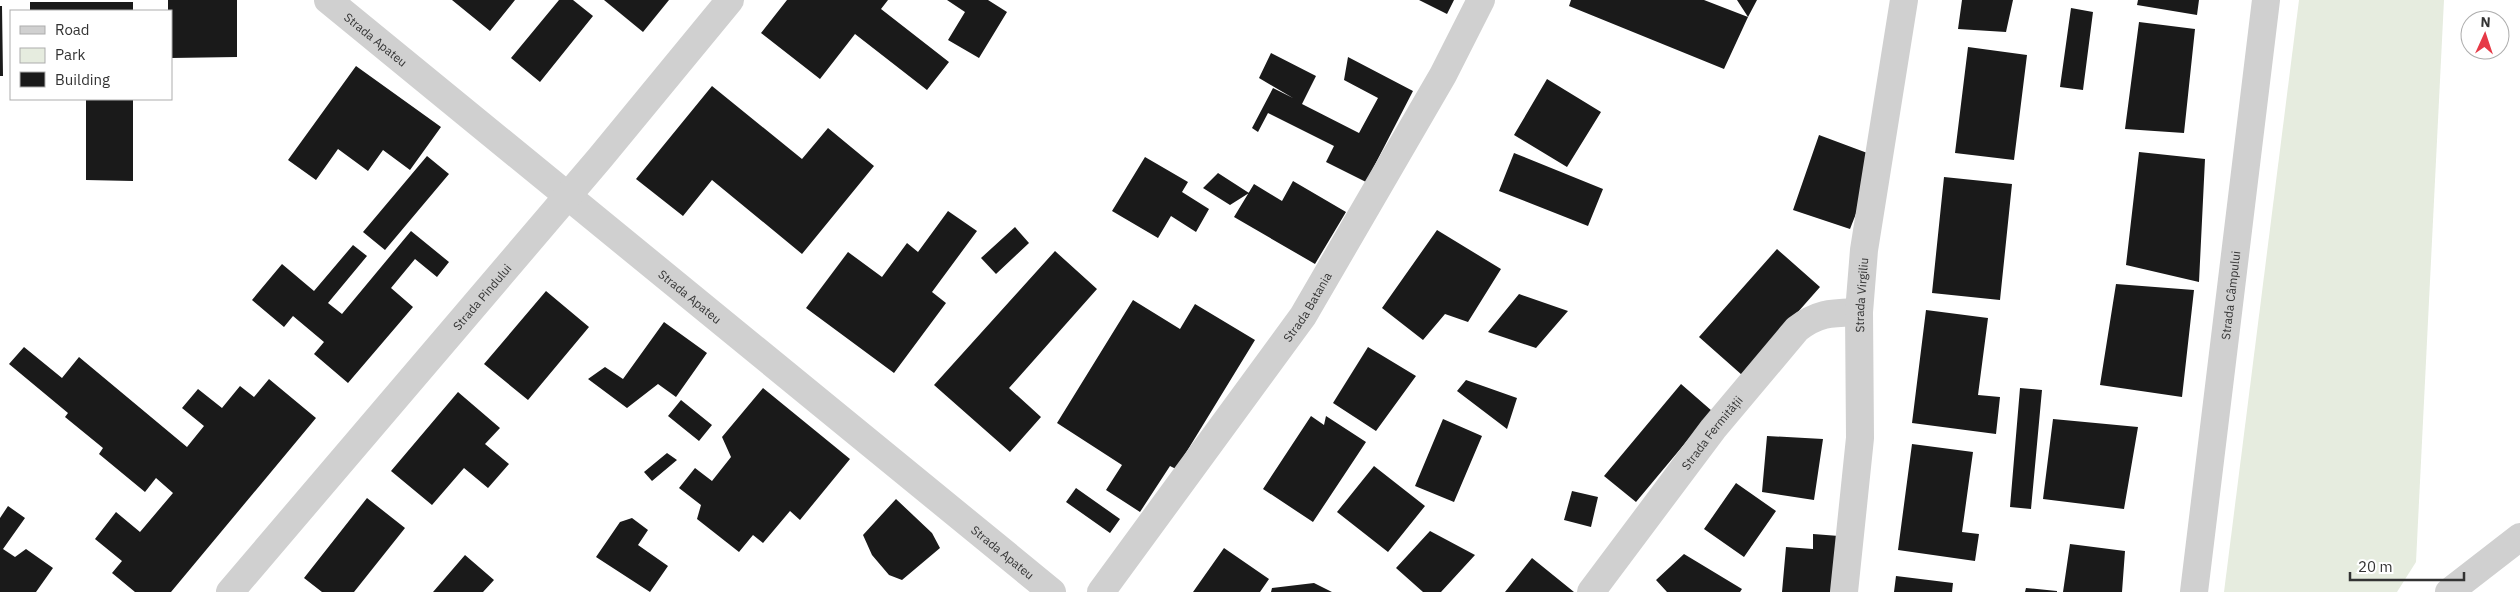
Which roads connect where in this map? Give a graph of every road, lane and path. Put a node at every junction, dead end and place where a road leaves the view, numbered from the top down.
1 (328, 0) edge
2 (730, 0) edge
3 (1481, 0) edge
4 (1904, 0) edge
5 (2266, 0) edge
6 (567, 196) junction
7 (1859, 312) junction
8 (2520, 537) edge
9 (230, 592) edge
10 (1052, 592) edge
11 (1101, 592) edge
12 (1591, 592) edge
13 (1844, 592) edge
14 (2194, 592) edge
15 (2449, 592) edge

1 - 6 street, Strada Apateu
2 - 6 street, Strada Pindului
3 - 11 street, Strada Batania
4 - 7 street, Strada Virgiliu
5 - 14 street, Strada Câmpului
6 - 9 street, Strada Pindului
6 - 10 street, Strada Apateu
7 - 12 street, Strada Fermității
7 - 13 street, Strada Virgiliu
8 - 15 street

